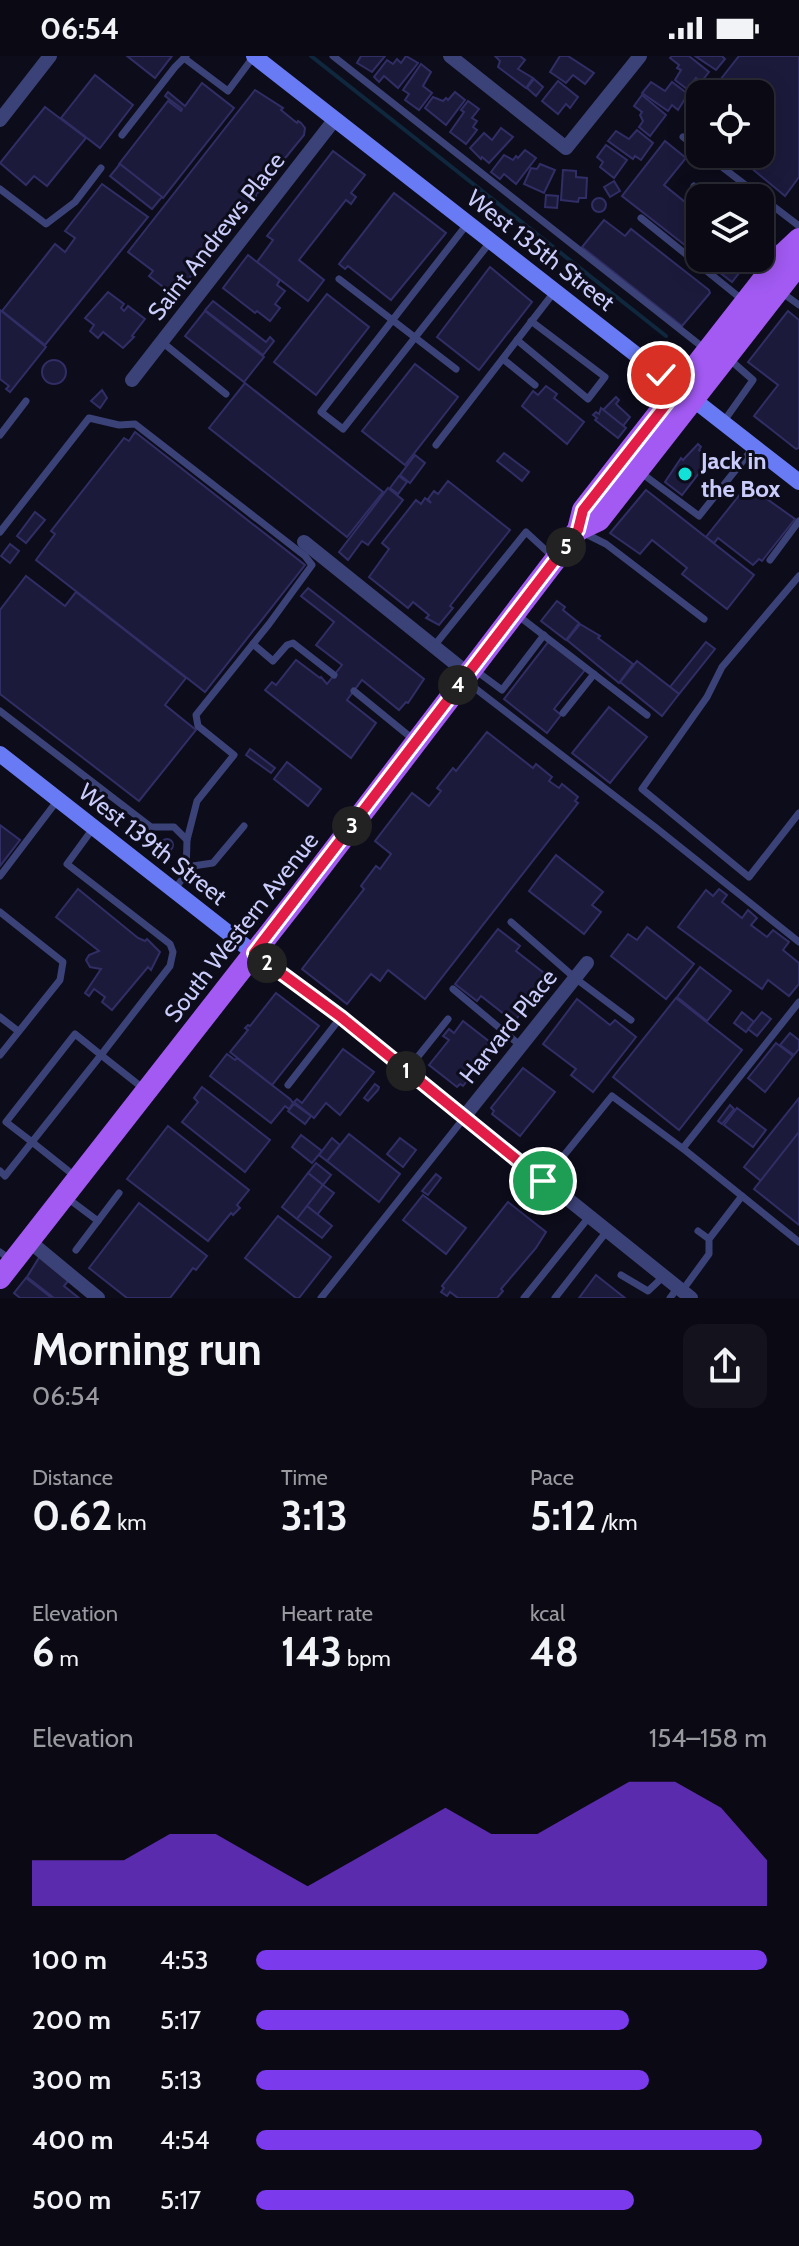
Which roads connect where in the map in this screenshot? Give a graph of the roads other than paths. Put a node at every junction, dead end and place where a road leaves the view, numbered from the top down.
1 (254, 56) edge
2 (333, 56) edge
3 (640, 56) edge
4 (185, 57) edge
5 (45, 58) edge
6 (458, 59) edge
7 (3, 111) edge
8 (335, 119) junction
9 (122, 135) dead end
10 (683, 137) dead end
11 (686, 139) edge
12 (101, 168) dead end
13 (723, 168) edge
14 (0, 189) edge
15 (641, 218) dead end
16 (468, 223) junction
17 (799, 226) edge
18 (491, 241) junction
19 (774, 243) edge
20 (794, 252) edge
21 (339, 279) dead end
22 (779, 290) junction
23 (555, 291) junction
24 (746, 303) junction
25 (799, 305) edge
26 (393, 321) junction
27 (531, 321) junction
28 (415, 338) junction
29 (517, 340) junction
30 (162, 342) junction
31 (717, 354) junction
32 (503, 359) junction
33 (456, 369) dead end
34 (132, 380) dead end
35 (535, 385) dead end
36 (226, 394) dead end
37 (686, 395) junction
38 (26, 401) dead end
39 (722, 422) junction
40 (0, 435) edge
41 (436, 445) dead end
42 (754, 447) junction
43 (637, 470) junction
44 (799, 482) edge
45 (799, 521) edge
46 (578, 530) junction
47 (0, 532) edge
48 (304, 542) dead end
49 (556, 559) junction
50 (770, 560) dead end
51 (799, 576) edge
52 (514, 613) junction
53 (704, 619) dead end
54 (544, 635) junction
55 (253, 644) junction
56 (434, 646) junction
57 (467, 673) junction
58 (594, 674) junction
59 (334, 675) dead end
60 (354, 691) dead end
61 (0, 711) edge
62 (563, 713) dead end
63 (647, 715) dead end
64 (415, 742) junction
65 (0, 754) edge
66 (53, 807) junction
67 (799, 813) edge
68 (244, 826) dead end
69 (94, 827) junction
70 (187, 840) junction
71 (186, 867) junction
72 (0, 876) edge
73 (174, 890) junction
74 (0, 912) edge
75 (511, 922) dead end
76 (799, 942) edge
77 (254, 953) junction
78 (587, 963) dead end
79 (575, 978) junction
80 (453, 989) dead end
81 (799, 1002) edge
82 (0, 1017) edge
83 (341, 1017) junction
84 (448, 1019) dead end
85 (631, 1020) dead end
86 (18, 1031) junction
87 (521, 1046) junction
88 (0, 1055) edge
89 (101, 1055) junction
90 (406, 1071) junction
91 (288, 1085) dead end
92 (147, 1091) junction
93 (464, 1117) junction
94 (6, 1122) junction
95 (0, 1129) edge
96 (32, 1142) junction
97 (683, 1148) junction
98 (0, 1171) edge
99 (543, 1181) junction
100 (71, 1187) junction
101 (119, 1193) dead end
102 (742, 1196) junction
103 (589, 1217) junction
104 (98, 1221) junction
105 (607, 1231) junction
106 (698, 1231) dead end
107 (709, 1239) junction
108 (29, 1241) junction
109 (799, 1242) edge
110 (76, 1250) dead end
111 (4, 1264) edge
112 (621, 1275) dead end
113 (664, 1276) junction
114 (680, 1294) edge
115 (98, 1298) edge
116 (321, 1298) edge
117 (524, 1298) edge
118 (555, 1298) edge

1 - 4 lane
1 - 8 street, West 135th Street
2 - 31 lane
3 - 6 street
4 - 9 lane
5 - 7 street
8 - 16 street, West 135th Street
8 - 30 street, Saint Andrews Place
10 - 11 lane
12 - 14 lane
13 - 17 lane
15 - 24 lane
16 - 18 street, West 135th Street
16 - 26 lane
18 - 23 street, West 135th Street
18 - 28 lane
19 - 20 lane
20 - 22 main road, South Western Avenue
20 - 24 main road, South Western Avenue
21 - 26 lane
22 - 25 lane
22 - 31 main road, South Western Avenue
23 - 27 lane
23 - 37 street, West 135th Street
24 - 31 main road, South Western Avenue
26 - 28 lane
26 - 28 lane
27 - 29 lane
27 - 29 lane
28 - 33 lane
29 - 32 lane
30 - 34 street, Saint Andrews Place
30 - 36 lane
31 - 37 main road, South Western Avenue
31 - 39 lane
32 - 35 lane
32 - 41 lane
37 - 39 street, West 135th Street
37 - 43 main road, South Western Avenue
37 - 46 main road, South Western Avenue
38 - 40 lane
39 - 42 street, West 135th Street
42 - 43 lane
42 - 44 street, West 135th Street
43 - 46 main road, South Western Avenue
45 - 50 lane
46 - 49 main road, South Western Avenue
46 - 53 lane
47 - 55 lane
48 - 56 street
49 - 52 main road, South Western Avenue
49 - 56 lane
51 - 67 lane
52 - 54 lane
52 - 57 main road, South Western Avenue
54 - 57 lane
54 - 58 lane
55 - 59 lane
55 - 70 lane
56 - 57 street
57 - 64 main road, South Western Avenue
57 - 76 lane
58 - 62 lane
58 - 63 lane
60 - 64 lane
61 - 70 lane
64 - 77 main road, South Western Avenue
65 - 66 street, West 139th Street
66 - 69 street, West 139th Street
66 - 72 lane
68 - 71 lane
69 - 73 street, West 139th Street
69 - 89 lane
70 - 71 lane
71 - 73 lane
73 - 77 street, West 139th Street
74 - 86 lane
75 - 79 lane
77 - 83 street, West 139th Street
77 - 92 main road, South Western Avenue
78 - 79 street, Harvard Place
79 - 85 lane
79 - 87 street, Harvard Place
80 - 87 lane
81 - 97 lane
82 - 86 lane
83 - 90 street, West 139th Street
83 - 91 lane
84 - 90 lane
86 - 88 lane
87 - 93 street, Harvard Place
89 - 92 lane
89 - 94 lane
89 - 96 lane
90 - 93 street, West 139th Street
92 - 100 main road, South Western Avenue
93 - 99 street, West 139th Street
93 - 116 lane
94 - 95 lane
94 - 96 lane
96 - 98 lane
96 - 100 lane
97 - 99 lane
97 - 102 lane
99 - 103 street, West 139th Street
100 - 104 lane
100 - 108 main road, South Western Avenue
101 - 104 lane
102 - 107 lane
102 - 109 lane
103 - 105 street, West 139th Street
103 - 117 lane
104 - 110 lane
105 - 113 street, West 139th Street
105 - 118 lane
106 - 107 lane
107 - 114 lane
108 - 111 main road, South Western Avenue
108 - 115 street
112 - 113 lane
113 - 114 street, West 139th Street

